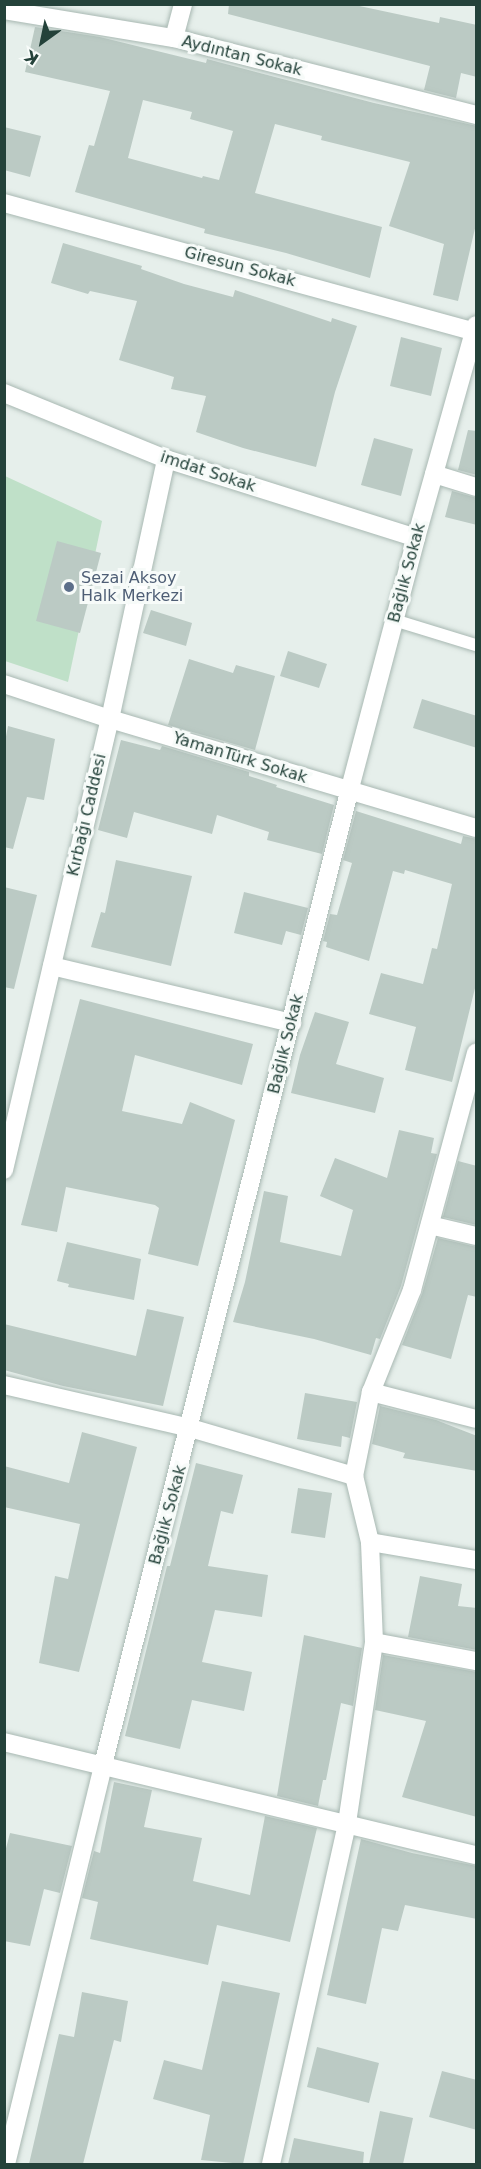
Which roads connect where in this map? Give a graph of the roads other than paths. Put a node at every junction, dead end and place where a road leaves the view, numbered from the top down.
1 (183, 4) edge
2 (4, 10) edge
3 (174, 38) junction
4 (477, 116) edge
5 (4, 203) edge
6 (476, 328) edge
7 (4, 393) edge
8 (166, 459) junction
9 (434, 474) junction
10 (477, 487) edge
11 (416, 538) junction
12 (394, 620) junction
13 (477, 645) edge
14 (4, 684) edge
15 (110, 719) junction
16 (349, 792) junction
17 (477, 828) edge
18 (52, 966) junction
19 (292, 1023) junction
20 (477, 1052) edge
21 (4, 1170) edge
22 (430, 1225) junction
23 (477, 1236) edge
24 (4, 1385) edge
25 (371, 1392) junction
26 (477, 1419) edge
27 (190, 1428) junction
28 (354, 1476) junction
29 (370, 1542) junction
30 (477, 1560) edge
31 (374, 1642) junction
32 (477, 1661) edge
33 (4, 1742) edge
34 (103, 1765) junction
35 (347, 1823) junction
36 (477, 1855) edge
37 (6, 2164) edge
38 (271, 2164) edge

1 - 3 street
2 - 3 street, Aydıntan Sokak
3 - 4 street, Aydıntan Sokak
5 - 6 street, Giresun Sokak
6 - 9 street, Bağlık Sokak
7 - 8 street, imdat Sokak
8 - 11 street, imdat Sokak
8 - 15 street, Kırbağı Caddesi
9 - 10 street
9 - 11 street, Bağlık Sokak
11 - 12 street, Bağlık Sokak
12 - 13 lane
12 - 16 street, Bağlık Sokak
14 - 15 street, YamanTürk Sokak
15 - 16 street, YamanTürk Sokak
15 - 18 street, Kırbağı Caddesi
16 - 17 street, YamanTürk Sokak
16 - 19 street, Bağlık Sokak
18 - 19 street
18 - 21 street, Kırbağı Caddesi
19 - 27 street, Bağlık Sokak
20 - 22 street
22 - 23 street
22 - 25 street
24 - 27 street
25 - 26 street
25 - 28 street
27 - 28 street
27 - 34 street, Bağlık Sokak
28 - 29 street
29 - 30 street
29 - 31 street
31 - 32 street
31 - 35 street
33 - 34 street
34 - 35 street
34 - 37 street, Bağlık Sokak
35 - 36 street
35 - 38 street

